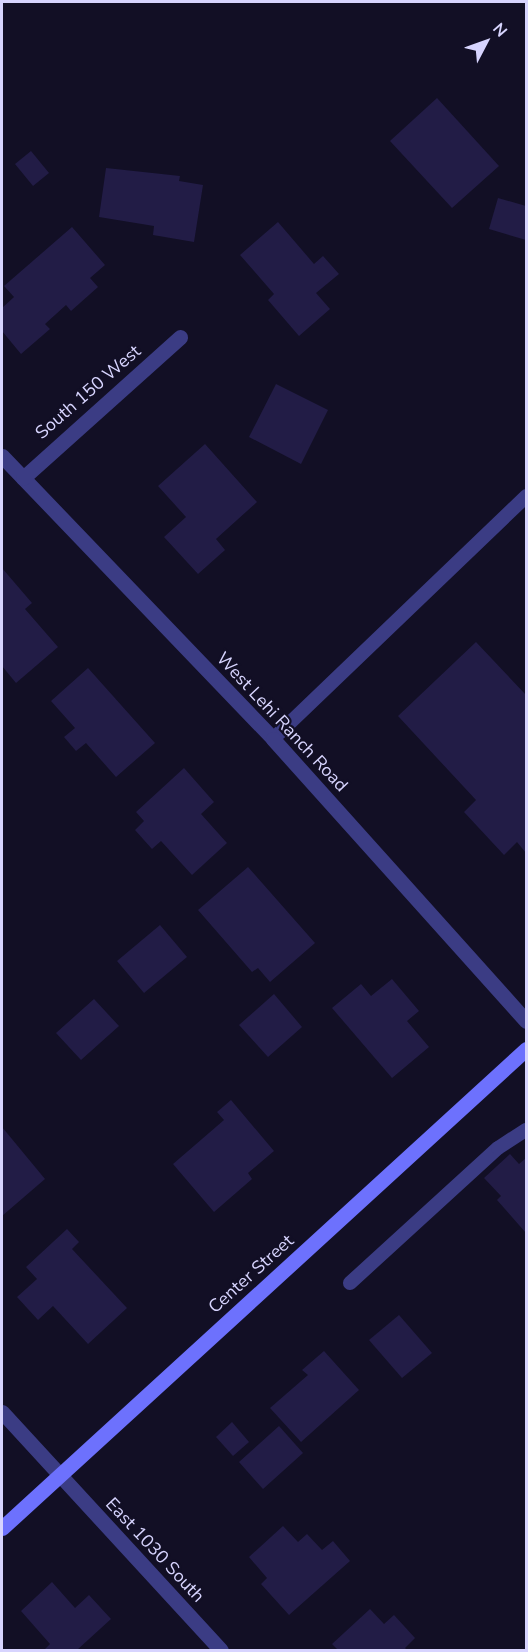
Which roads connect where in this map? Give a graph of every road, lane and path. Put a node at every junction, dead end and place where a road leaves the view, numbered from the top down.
1 (180, 337) dead end
2 (2, 456) edge
3 (23, 478) junction
4 (526, 496) edge
5 (273, 739) junction
6 (526, 1021) edge
7 (526, 1049) edge
8 (526, 1130) edge
9 (350, 1283) dead end
10 (2, 1412) edge
11 (60, 1476) junction
12 (2, 1528) edge
13 (222, 1650) edge

1 - 3 street, South 150 West
2 - 3 street, West Lehi Ranch Road
3 - 5 street, West Lehi Ranch Road
4 - 5 lane
5 - 6 street, West Lehi Ranch Road
7 - 11 street, Center Street
8 - 9 lane
10 - 11 street, East 1030 South
11 - 12 street, Center Street
11 - 13 street, East 1030 South

